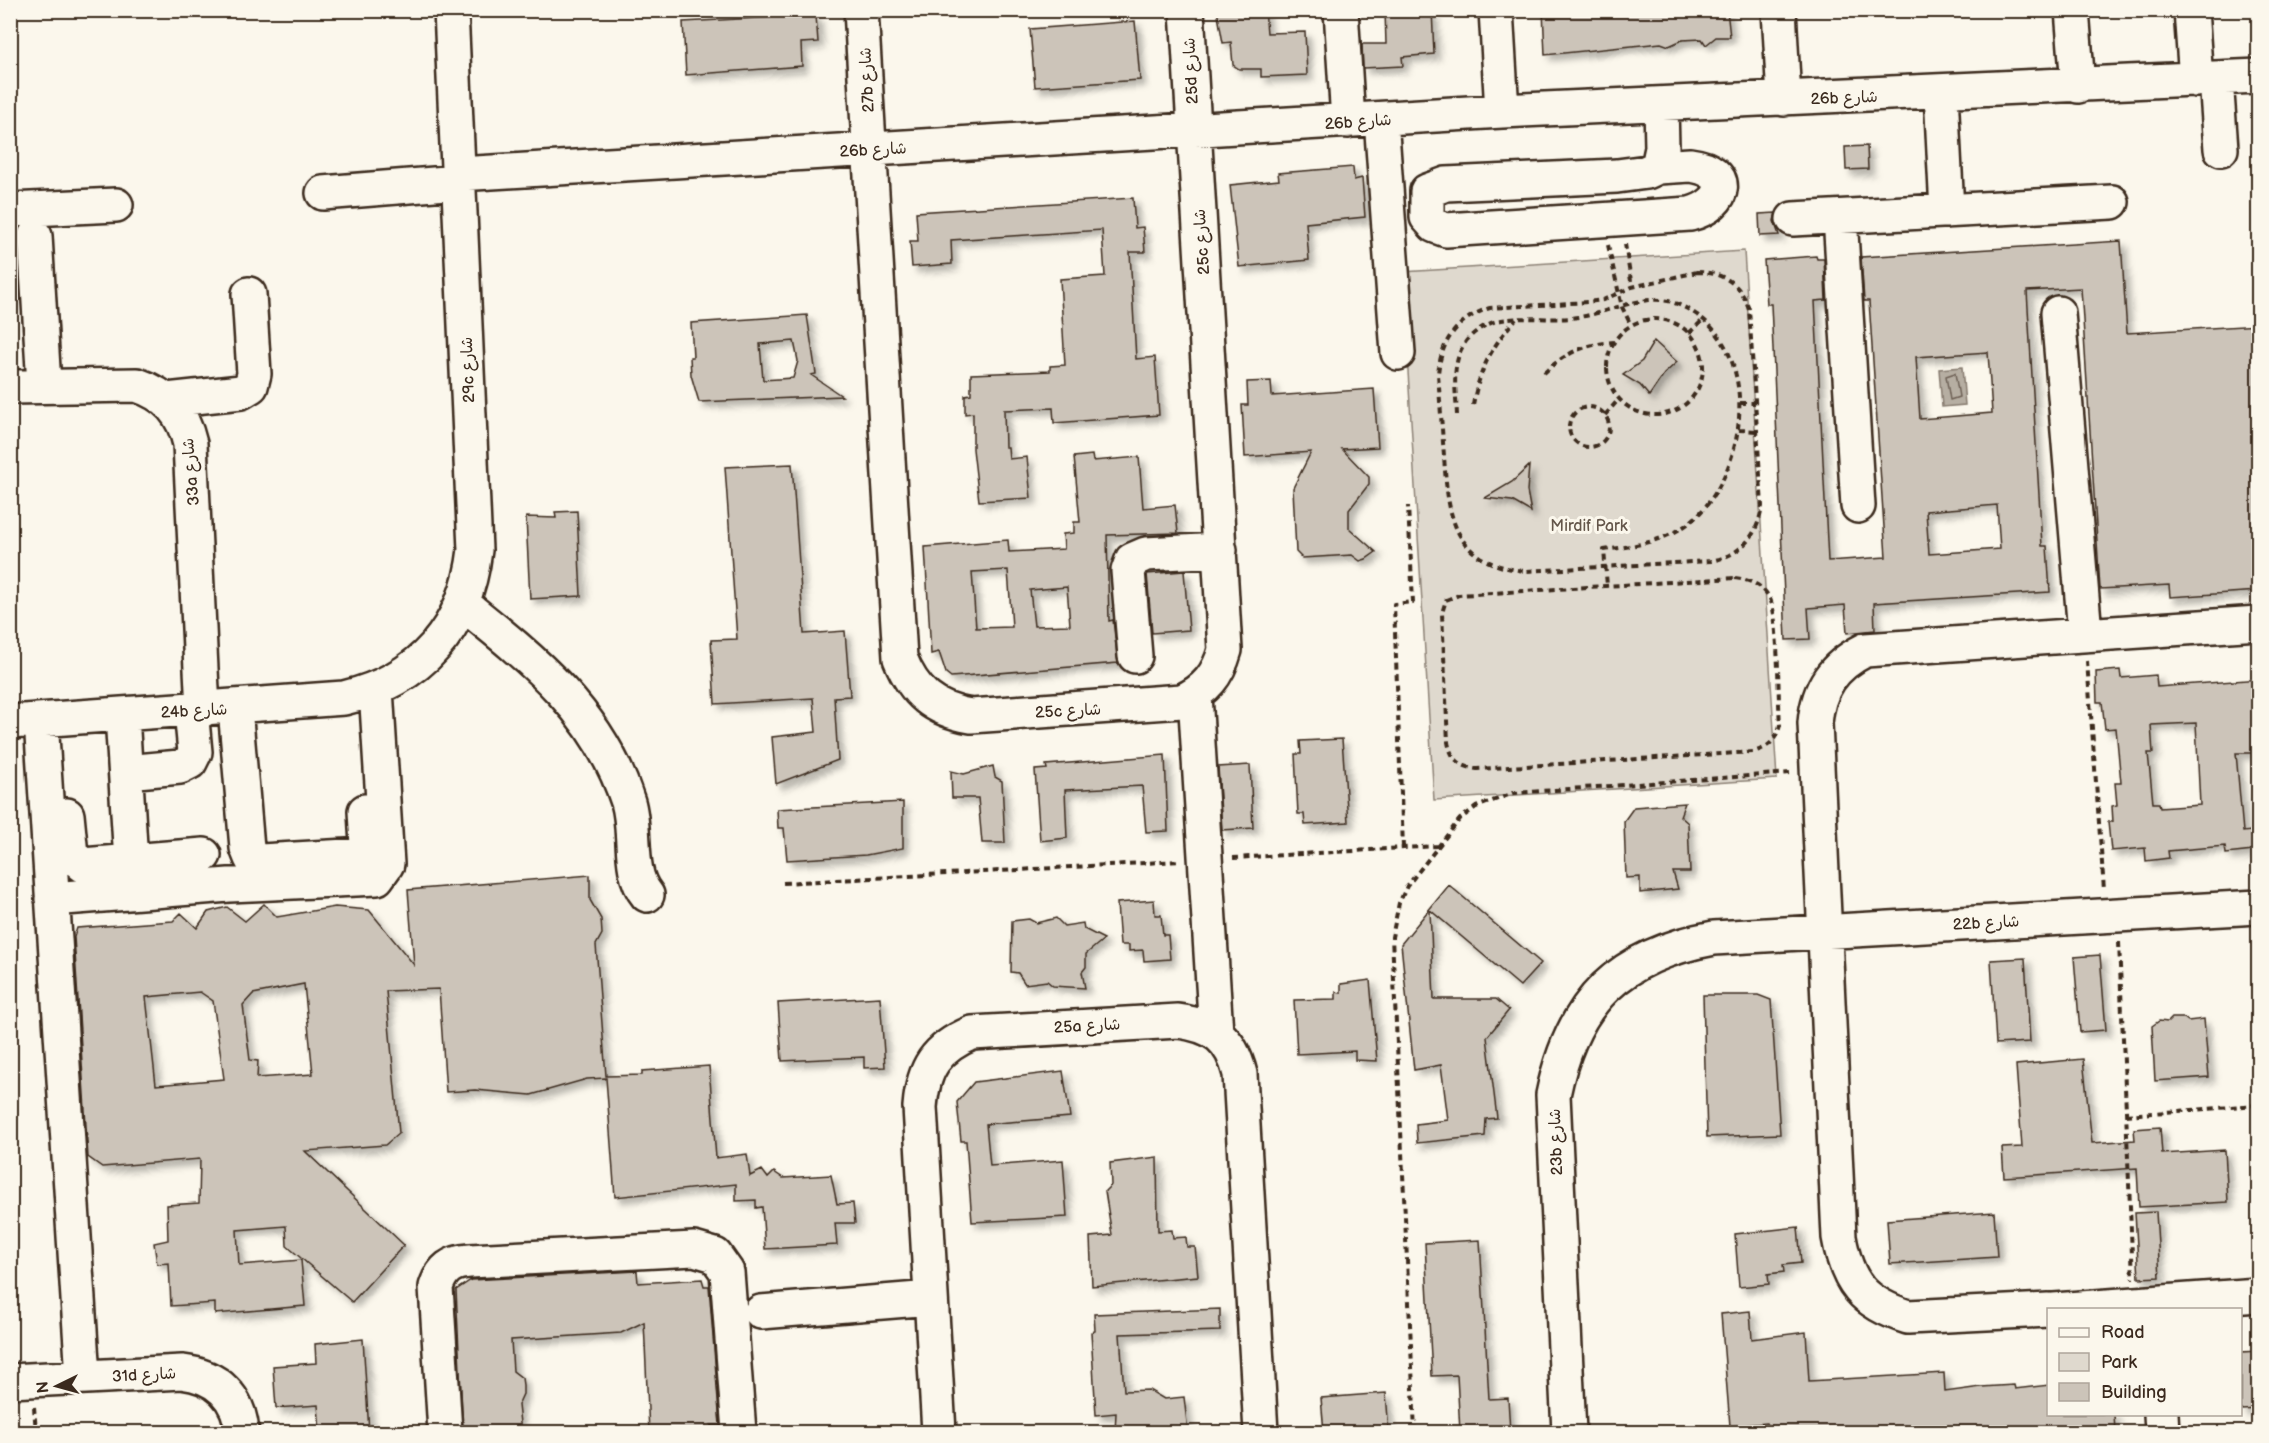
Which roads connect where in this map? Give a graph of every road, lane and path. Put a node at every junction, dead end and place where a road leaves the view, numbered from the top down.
1 (451, 10) edge
2 (861, 10) edge
3 (1187, 10) edge
4 (1341, 10) edge
5 (1496, 10) edge
6 (1779, 10) edge
7 (2073, 10) edge
8 (2191, 10) edge
9 (2259, 76) edge
10 (2206, 80) junction
11 (2078, 86) junction
12 (1941, 93) junction
13 (1784, 99) junction
14 (1661, 105) junction
15 (1502, 111) junction
16 (1381, 119) junction
17 (1348, 121) junction
18 (1194, 131) junction
19 (870, 149) junction
20 (2221, 149) dead end
21 (1658, 167) junction
22 (459, 178) junction
23 (323, 193) dead end
24 (2112, 202) dead end
25 (116, 205) dead end
26 (10, 210) edge
27 (1947, 211) junction
28 (1840, 217) junction
29 (1793, 219) dead end
30 (1612, 220) junction
31 (34, 236) dead end
32 (1632, 287) junction
33 (1620, 293) junction
34 (249, 294) dead end
35 (1622, 307) junction
36 (2058, 313) dead end
37 (1516, 319) junction
38 (1703, 320) junction
39 (1631, 325) junction
40 (1689, 333) junction
41 (1614, 342) junction
42 (1398, 353) dead end
43 (1544, 373) dead end
44 (44, 386) junction
45 (10, 387) edge
46 (1619, 399) junction
47 (167, 400) junction
48 (1740, 403) junction
49 (1755, 403) junction
50 (1473, 405) dead end
51 (1458, 415) dead end
52 (1605, 415) junction
53 (1739, 430) junction
54 (1757, 431) junction
55 (1408, 506) dead end
56 (1858, 506) dead end
57 (1220, 550) junction
58 (1605, 569) junction
59 (1607, 586) junction
60 (463, 604) junction
61 (2259, 623) edge
62 (2085, 633) junction
63 (1137, 679) junction
64 (368, 692) junction
65 (1195, 695) junction
66 (235, 708) junction
67 (197, 710) junction
68 (122, 715) junction
69 (36, 720) edge
70 (1818, 771) junction
71 (126, 772) junction
72 (1438, 846) junction
73 (1403, 848) junction
74 (204, 855) dead end
75 (1205, 860) junction
76 (131, 862) junction
77 (783, 883) dead end
78 (646, 895) dead end
79 (52, 899) junction
80 (2259, 907) edge
81 (2105, 915) junction
82 (1826, 932) junction
83 (1714, 938) joint
84 (1216, 1033) junction
85 (2259, 1105) edge
86 (2126, 1115) junction
87 (2259, 1295) edge
88 (931, 1298) junction
89 (2147, 1306) edge
90 (2100, 1308) edge
91 (2047, 1310) edge
92 (761, 1312) dead end
93 (83, 1377) junction
94 (10, 1381) edge
95 (2161, 1416) edge
96 (242, 1432) edge
97 (445, 1432) edge
98 (739, 1432) edge
99 (939, 1432) edge
100 (1261, 1432) edge
101 (1415, 1432) edge
102 (1569, 1432) edge
103 (2162, 1432) edge

1 - 22 street, 29c شارع
2 - 19 street, 27b شارع
3 - 18 street, 25d شارع
4 - 17 street
5 - 15 street
6 - 13 street
7 - 11 street
8 - 10 street
9 - 10 street, 26b شارع
10 - 11 street, 26b شارع
10 - 20 street
11 - 12 street, 26b شارع
12 - 13 street, 26b شارع
12 - 27 street
13 - 14 street, 26b شارع
14 - 15 street, 26b شارع
14 - 21 street
15 - 16 street, 26b شارع
16 - 17 street, 26b شارع
16 - 42 street
17 - 18 street, 26b شارع
18 - 19 street, 26b شارع
18 - 57 street, 25c شارع
19 - 22 street, 26b شارع
19 - 63 street, 25c شارع
21 - 30 street
21 - 30 street
22 - 23 street, 26b شارع
22 - 60 street, 29c شارع
24 - 27 street
25 - 26 street
27 - 28 street
28 - 29 street
28 - 56 street
30 - 32 path
30 - 33 path
31 - 44 street
32 - 33 path
32 - 49 path
33 - 35 path
33 - 58 path
34 - 47 street
35 - 37 path
35 - 38 path
35 - 39 path
36 - 62 street
37 - 50 path
37 - 51 path
38 - 40 path
38 - 48 path
39 - 40 path
39 - 41 path
40 - 46 path
41 - 43 path
41 - 46 path
44 - 45 street, 33a شارع
44 - 47 street, 33a شارع
46 - 52 path
47 - 67 street, 33a شارع
48 - 49 path
48 - 53 path
49 - 54 path
52 - 52 path
53 - 54 path
53 - 58 path
54 - 58 path
55 - 73 path
57 - 63 street
57 - 65 street, 25c شارع
58 - 59 path
59 - 59 path
60 - 64 street, 29c شارع
60 - 78 street
61 - 62 street
62 - 70 street
62 - 81 path
63 - 65 street, 25c شارع
64 - 66 street, 24b شارع
64 - 66 street
64 - 79 street
65 - 75 street
66 - 67 street, 24b شارع
67 - 68 street, 24b شارع
67 - 71 street, 33a شارع
68 - 69 street, 24b شارع
68 - 71 street
69 - 76 street
69 - 79 street
70 - 72 path
70 - 82 street
71 - 76 street
72 - 73 path
72 - 101 path
73 - 75 path
74 - 76 street
75 - 77 path
75 - 84 street
79 - 93 street
80 - 81 street, 22b شارع
81 - 82 street, 22b شارع
81 - 86 path
82 - 83 street, 22b شارع
82 - 91 street
83 - 102 street, 23b شارع
84 - 88 street, 25a شارع
84 - 100 street, 25a شارع
85 - 86 path
86 - 89 path
87 - 89 street
88 - 92 street
88 - 99 street, 25a شارع
89 - 90 street
93 - 94 street, 31d شارع
93 - 96 street, 31d شارع
95 - 103 street
97 - 98 street

